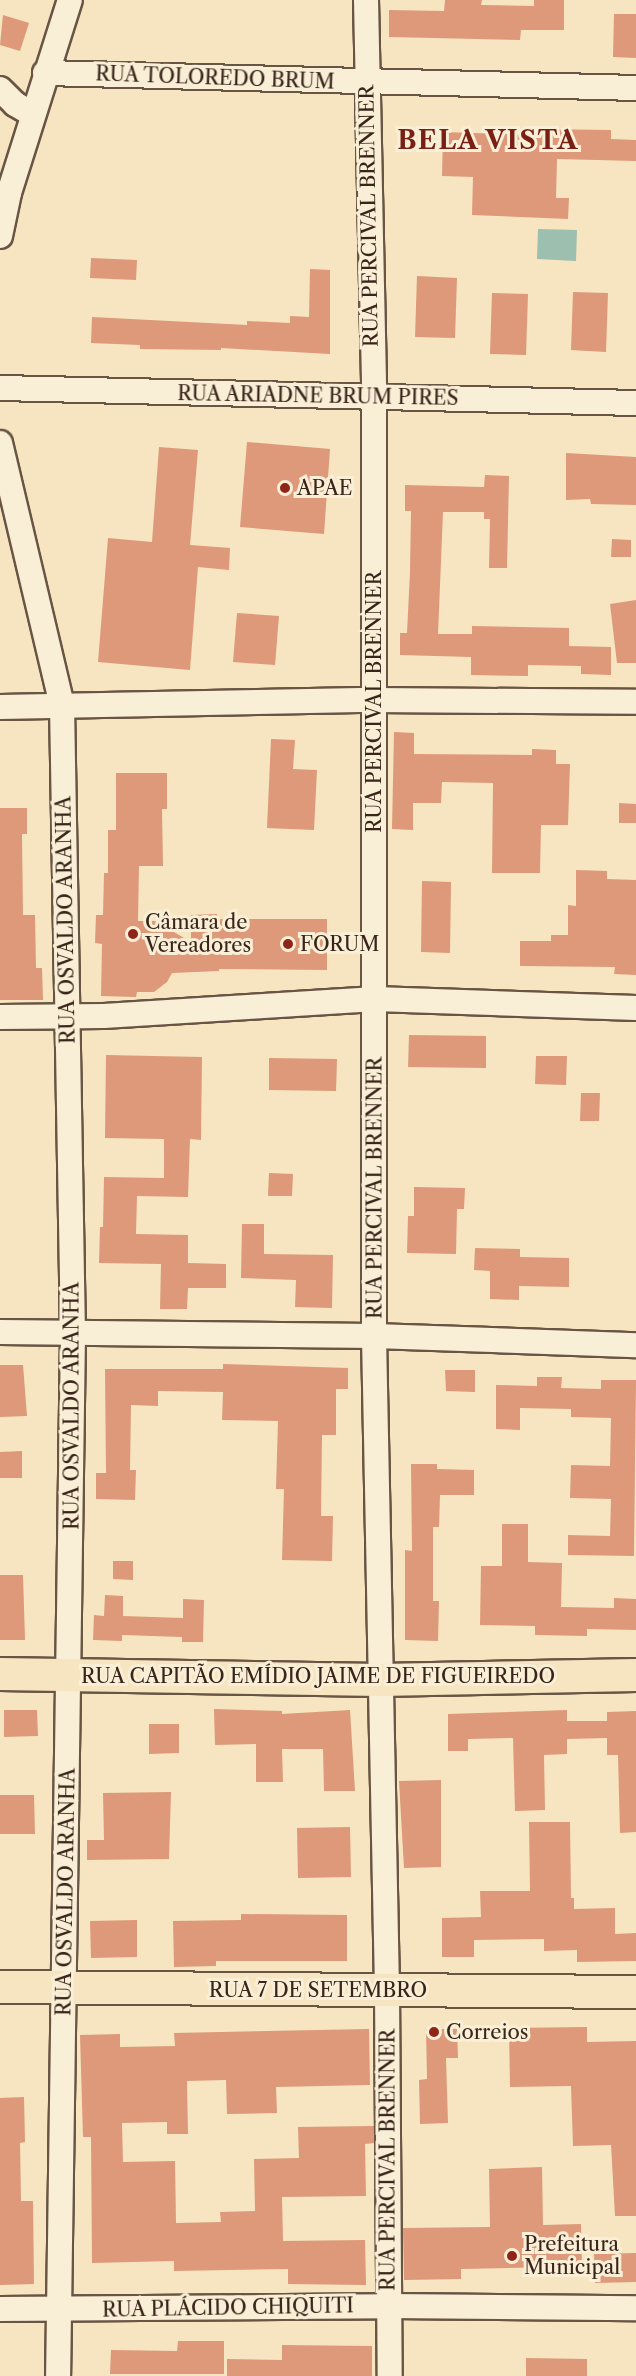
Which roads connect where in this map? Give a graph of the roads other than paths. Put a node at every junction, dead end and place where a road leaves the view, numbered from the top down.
1 (70, 0) edge
2 (366, 0) edge
3 (45, 73) junction
4 (366, 82) junction
5 (636, 88) edge
6 (0, 89) edge
7 (32, 114) junction
8 (0, 236) edge
9 (0, 387) edge
10 (374, 398) junction
11 (636, 403) edge
12 (0, 443) edge
13 (373, 700) junction
14 (636, 702) edge
15 (62, 705) junction
16 (0, 706) edge
17 (375, 999) junction
18 (636, 1008) edge
19 (68, 1016) junction
20 (0, 1017) edge
21 (0, 1332) edge
22 (73, 1334) junction
23 (374, 1336) junction
24 (636, 1345) edge
25 (0, 1674) edge
26 (70, 1674) junction
27 (636, 1676) edge
28 (380, 1680) junction
29 (0, 1987) edge
30 (64, 1988) junction
31 (387, 1990) junction
32 (636, 1992) edge
33 (389, 2306) junction
34 (636, 2308) edge
35 (0, 2309) edge
36 (58, 2309) junction
37 (58, 2376) edge
38 (390, 2376) edge

1 - 3 street
2 - 4 street, RUA PERCIVAL BRENNER
3 - 4 street, RUA TOLOREDO BRUM
3 - 7 street
4 - 5 street, RUA TOLOREDO BRUM
4 - 10 street, RUA PERCIVAL BRENNER
6 - 7 street
7 - 8 street
9 - 10 street, RUA ARIADNE BRUM PIRES
10 - 11 street, RUA ARIADNE BRUM PIRES
10 - 13 street, RUA PERCIVAL BRENNER
12 - 15 street, RUA OSVALDO ARANHA
13 - 14 street
13 - 15 street
13 - 17 street, RUA PERCIVAL BRENNER
15 - 16 street
15 - 19 street, RUA OSVALDO ARANHA
17 - 18 street
17 - 19 street
17 - 23 street, RUA PERCIVAL BRENNER
19 - 20 street
19 - 22 street, RUA OSVALDO ARANHA
21 - 22 street
22 - 23 street
22 - 26 street, RUA OSVALDO ARANHA
23 - 24 street
23 - 28 street, RUA PERCIVAL BRENNER
25 - 26 main road, RUA CAPITÃO EMÍDIO JAIME DE FIGUEIREDO
26 - 28 main road, RUA CAPITÃO EMÍDIO JAIME DE FIGUEIREDO
26 - 30 street, RUA OSVALDO ARANHA
27 - 28 main road, RUA CAPITÃO EMÍDIO JAIME DE FIGUEIREDO
28 - 31 street, RUA PERCIVAL BRENNER
29 - 30 main road, RUA 7 DE SETEMBRO
30 - 31 main road, RUA 7 DE SETEMBRO
30 - 36 street, RUA OSVALDO ARANHA
31 - 32 main road, RUA 7 DE SETEMBRO
31 - 33 street, RUA PERCIVAL BRENNER
33 - 34 street, RUA PLÁCIDO CHIQUITI
33 - 36 street, RUA PLÁCIDO CHIQUITI
33 - 38 street, RUA PERCIVAL BRENNER
35 - 36 street, RUA PLÁCIDO CHIQUITI
36 - 37 street, RUA OSVALDO ARANHA

